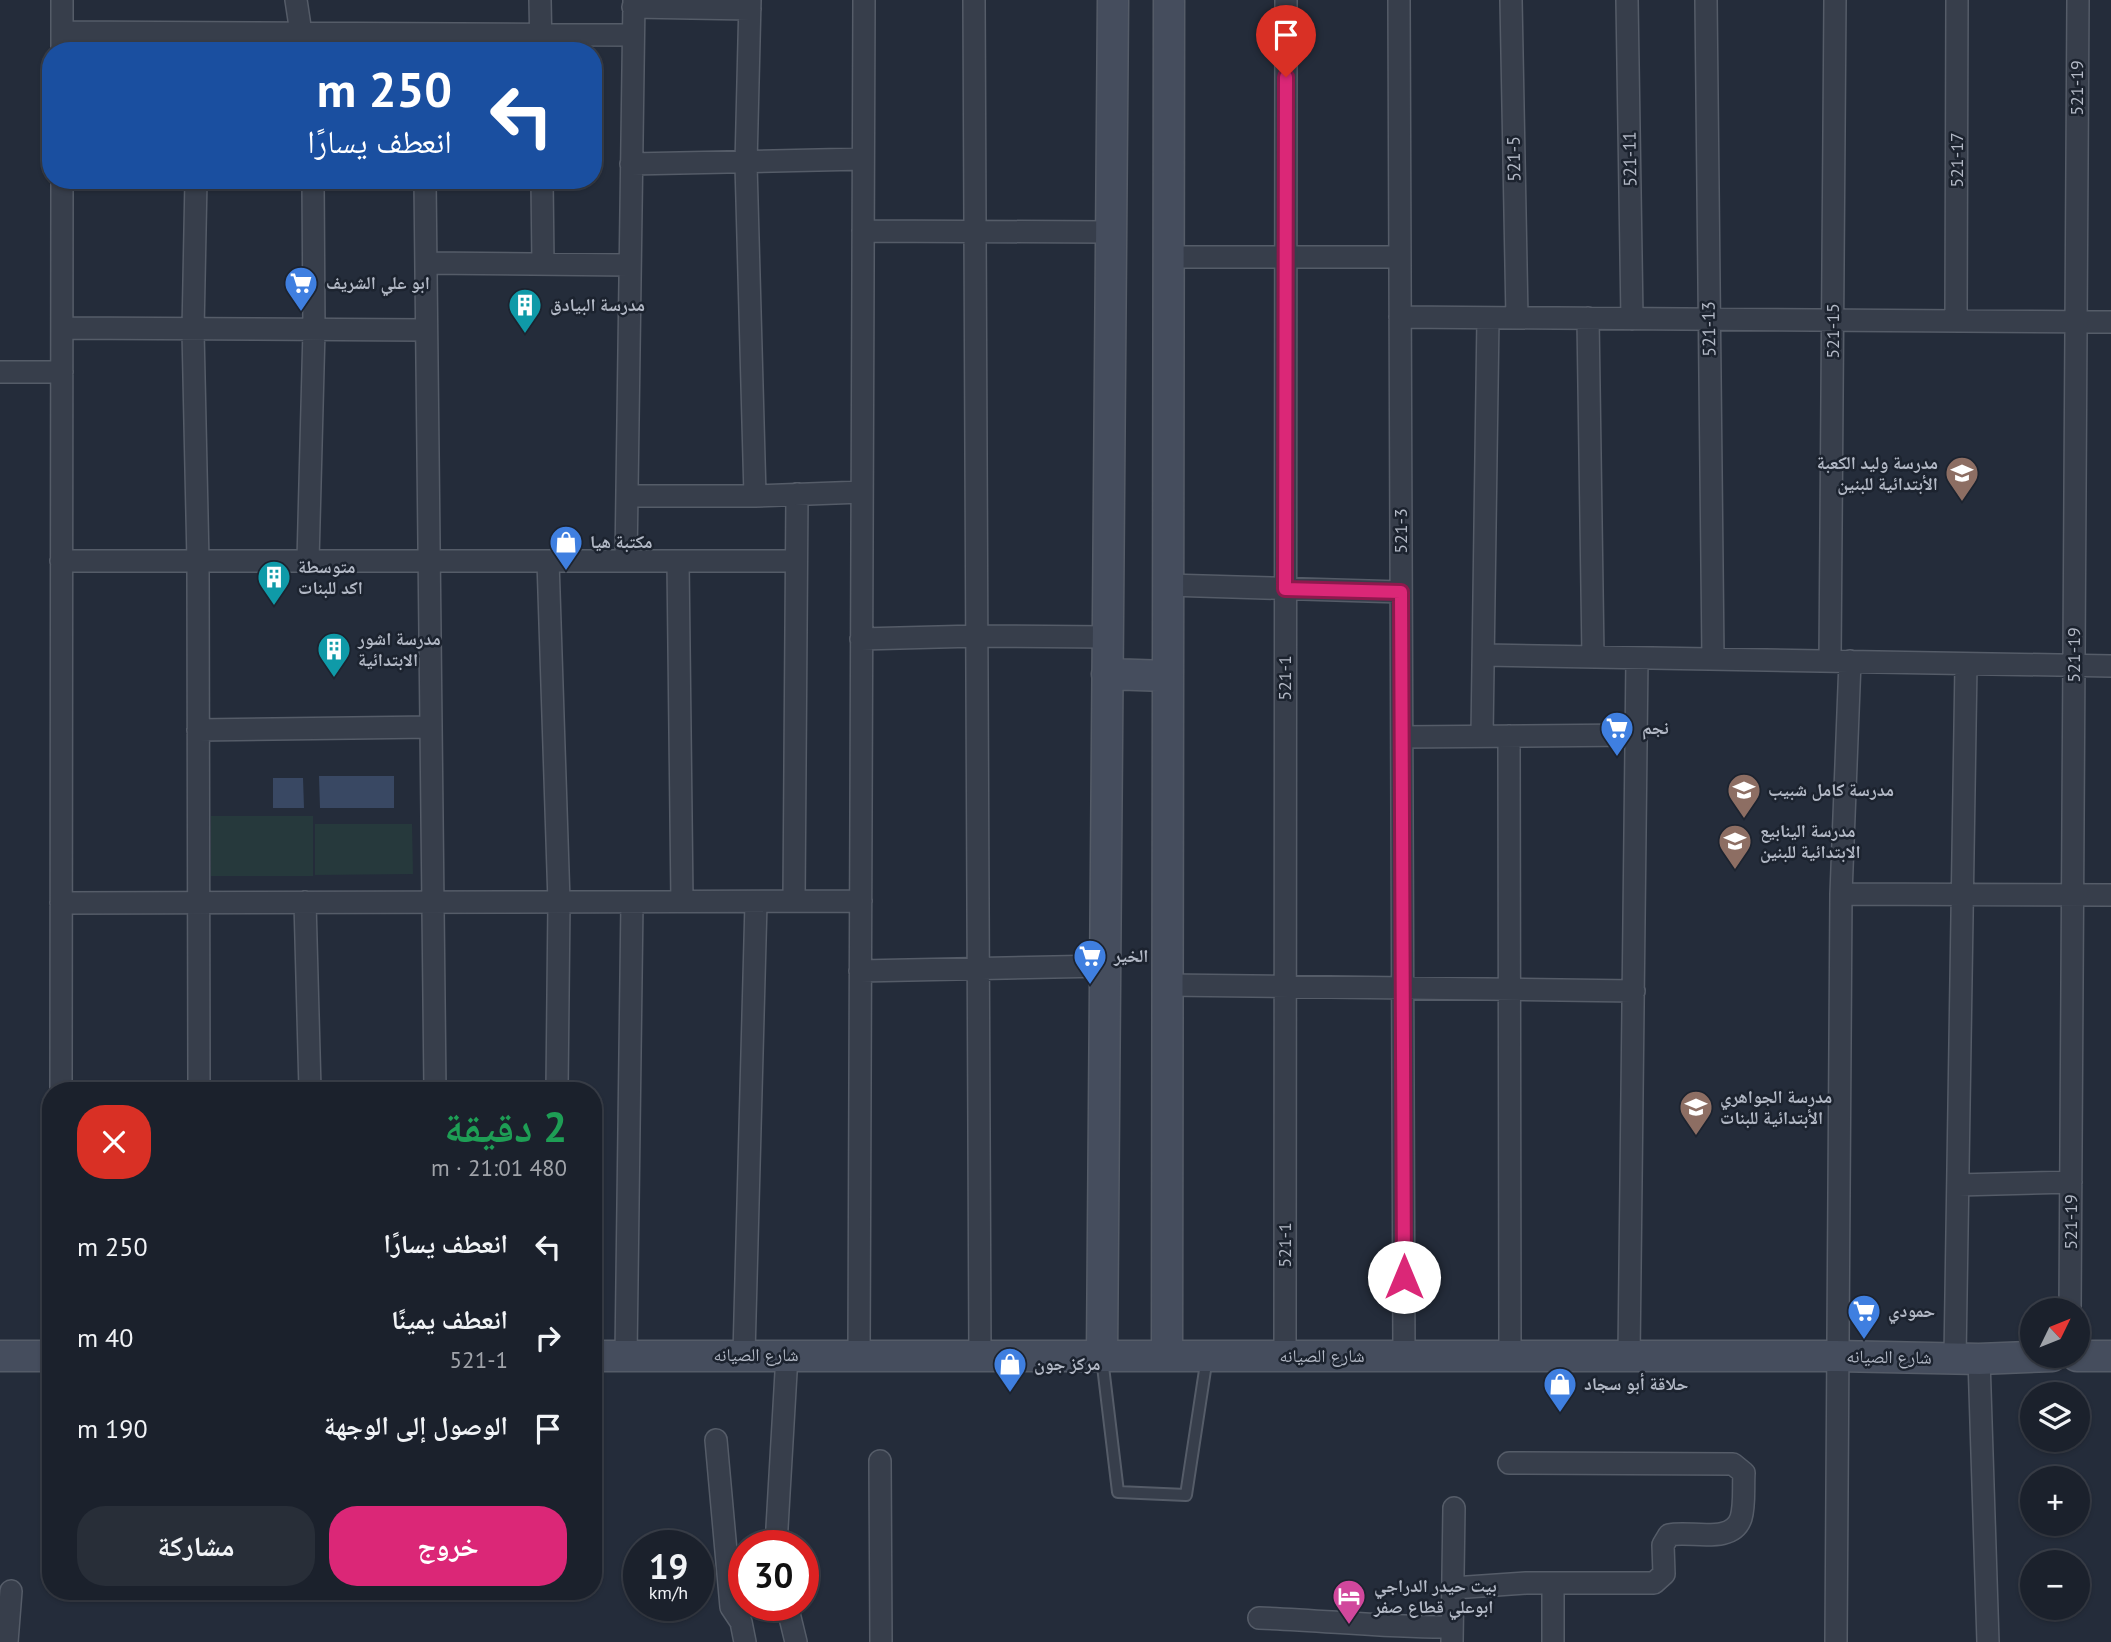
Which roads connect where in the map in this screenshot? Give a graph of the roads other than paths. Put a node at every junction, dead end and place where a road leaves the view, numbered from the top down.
1 (62, 0) edge
2 (296, 0) edge
3 (540, 0) edge
4 (864, 0) edge
5 (974, 0) edge
6 (1113, 0) edge
7 (1169, 0) edge
8 (1286, 0) edge
9 (1399, 0) edge
10 (1511, 0) edge
11 (1627, 0) edge
12 (1706, 0) edge
13 (1835, 0) edge
14 (1957, 0) edge
15 (2078, 0) edge
16 (634, 3) edge
17 (750, 5) edge
18 (633, 36) junction
19 (308, 39) edge
20 (62, 41) edge
21 (198, 42) edge
22 (423, 42) edge
23 (540, 42) edge
24 (553, 42) edge
25 (863, 159) junction
26 (746, 163) junction
27 (631, 164) junction
28 (62, 189) edge
29 (196, 189) edge
30 (313, 189) edge
31 (425, 189) edge
32 (542, 189) edge
33 (863, 231) junction
34 (975, 231) junction
35 (1111, 232) junction
36 (1169, 257) junction
37 (1286, 257) junction
38 (1400, 257) junction
39 (426, 263) junction
40 (543, 264) junction
41 (630, 265) junction
42 (1400, 317) junction
43 (1488, 318) junction
44 (1517, 318) junction
45 (1588, 318) junction
46 (1632, 319) junction
47 (1709, 319) junction
48 (1833, 320) junction
49 (1956, 321) junction
50 (2076, 321) junction
51 (2111, 322) edge
52 (62, 328) junction
53 (314, 330) junction
54 (426, 330) junction
55 (193, 331) junction
56 (0, 372) edge
57 (61, 372) junction
58 (863, 492) junction
59 (797, 494) junction
60 (628, 496) junction
61 (755, 496) junction
62 (61, 561) junction
63 (198, 561) junction
64 (308, 561) junction
65 (429, 561) junction
66 (548, 561) junction
67 (626, 561) junction
68 (678, 561) junction
69 (795, 561) junction
70 (1168, 585) junction
71 (1285, 589) junction
72 (1401, 592) junction
73 (977, 636) junction
74 (1107, 637) junction
75 (861, 639) junction
76 (1485, 655) junction
77 (1593, 657) junction
78 (1637, 657) junction
79 (1713, 659) junction
80 (1840, 661) junction
81 (1966, 664) junction
82 (2074, 666) junction
83 (2111, 666) edge
84 (1107, 674) junction
85 (1168, 676) junction
86 (430, 727) junction
87 (198, 730) junction
88 (1636, 735) junction
89 (1482, 736) junction
90 (1509, 736) junction
91 (1402, 737) junction
92 (1841, 894) junction
93 (1962, 894) junction
94 (2073, 895) junction
95 (2111, 895) edge
96 (682, 901) junction
97 (794, 901) junction
98 (861, 901) junction
99 (198, 902) junction
100 (305, 902) junction
101 (432, 902) junction
102 (559, 902) junction
103 (632, 902) junction
104 (61, 903) junction
105 (756, 903) junction
106 (1105, 966) junction
107 (860, 971) junction
108 (978, 971) junction
109 (1168, 985) junction
110 (1285, 987) junction
111 (1403, 988) junction
112 (1510, 989) junction
113 (1634, 990) junction
114 (61, 1082) edge
115 (200, 1082) edge
116 (310, 1082) edge
117 (435, 1082) edge
118 (557, 1082) edge
119 (2071, 1182) junction
120 (1958, 1185) junction
121 (2070, 1298) edge
122 (744, 1354) junction
123 (788, 1355) junction
124 (0, 1356) edge
125 (42, 1356) edge
126 (602, 1356) edge
127 (626, 1356) junction
128 (859, 1356) junction
129 (981, 1356) junction
130 (1102, 1356) junction
131 (1167, 1356) junction
132 (1208, 1356) junction
133 (1285, 1356) junction
134 (1404, 1356) junction
135 (1510, 1356) junction
136 (1629, 1356) junction
137 (1836, 1356) junction
138 (2090, 1356) edge
139 (2111, 1356) edge
140 (2020, 1357) edge
141 (1967, 1359) junction
142 (716, 1440) dead end
143 (880, 1461) dead end
144 (1509, 1463) dead end
145 (1454, 1508) dead end
146 (777, 1530) edge
147 (1553, 1583) junction
148 (1453, 1588) junction
149 (11, 1591) dead end
150 (1259, 1618) dead end
151 (791, 1621) edge
152 (1452, 1634) edge
153 (7, 1642) edge
154 (745, 1642) edge
155 (796, 1642) edge
156 (881, 1642) edge
157 (1553, 1642) edge
158 (1836, 1642) edge
159 (1988, 1642) edge

1 - 20 street
2 - 19 street
3 - 23 street
4 - 25 street
5 - 34 street
6 - 35 street
7 - 36 street
8 - 37 street, 521-1
9 - 38 street, 521-3
10 - 44 street, 521-5
11 - 46 street, 521-11
12 - 47 street, 521-13
13 - 48 street, 521-15
14 - 49 street, 521-17
15 - 50 street, 521-19
16 - 17 street
16 - 18 street
17 - 26 street
18 - 24 street
18 - 27 street
19 - 21 street
19 - 22 street
20 - 21 street
25 - 26 street
25 - 33 street
26 - 27 street
26 - 61 street
27 - 41 street
28 - 52 street
29 - 55 street
30 - 53 street
31 - 39 street
32 - 40 street
33 - 34 street
33 - 58 street
34 - 35 street
34 - 73 street
35 - 74 street
36 - 37 street
36 - 70 street
37 - 38 street
37 - 71 street, 521-1
38 - 42 street, 521-3
39 - 40 street
39 - 54 street
40 - 41 street
41 - 60 street
42 - 43 street
42 - 72 street, 521-3
43 - 44 street
43 - 76 street
44 - 45 street
45 - 46 street
45 - 77 street
46 - 47 street
47 - 48 street
47 - 79 street, 521-13
48 - 49 street
48 - 80 street, 521-15
49 - 50 street
50 - 51 street
50 - 82 street, 521-19
52 - 55 street
52 - 57 street
53 - 54 street
53 - 55 street
53 - 64 street
54 - 65 street
55 - 63 street
56 - 57 street
57 - 62 street
58 - 59 street
58 - 75 street
59 - 61 street
59 - 69 street
60 - 61 street
60 - 67 street
62 - 63 street
62 - 104 street
63 - 64 street
63 - 87 street
64 - 65 street
65 - 66 street
65 - 86 street
66 - 67 street
66 - 102 street
67 - 68 street
68 - 69 street
68 - 96 street
69 - 97 street
70 - 71 street
70 - 85 street
71 - 72 street
71 - 110 street, 521-1
72 - 91 street, 521-3
73 - 74 street
73 - 75 street
73 - 108 street
74 - 84 street
75 - 98 street
76 - 77 street
76 - 89 street
77 - 78 street
78 - 79 street
78 - 88 street
79 - 80 street
80 - 81 street
80 - 92 street, 521-15
81 - 82 street
81 - 93 street
82 - 83 street
82 - 94 street, 521-19
84 - 85 street
84 - 106 street
85 - 109 street
86 - 87 street
86 - 101 street
87 - 99 street
88 - 90 street
88 - 113 street
89 - 90 street
89 - 91 street
90 - 112 street
91 - 111 street, 521-3
92 - 93 street
92 - 137 street, 521-15
93 - 94 street
93 - 120 street
94 - 95 street
94 - 119 street, 521-19
96 - 103 street
96 - 105 street
97 - 98 street
97 - 105 street
98 - 107 street
99 - 100 street
99 - 104 street
99 - 115 street
100 - 101 street
100 - 116 street
101 - 102 street
101 - 117 street
102 - 103 street
102 - 118 street
103 - 127 street
104 - 114 street
105 - 122 street
106 - 108 street
106 - 130 street
107 - 108 street
107 - 128 street
108 - 129 street
109 - 110 street
109 - 131 street
110 - 111 street
110 - 133 street, 521-1
111 - 112 street
111 - 134 street, 521-3
112 - 113 street
112 - 135 street
113 - 136 street
119 - 120 street
119 - 121 street, 521-19
120 - 141 street
122 - 123 street, شارع الصيانه
122 - 127 street, شارع الصيانه
123 - 128 street, شارع الصيانه
123 - 146 street
124 - 125 street
126 - 127 street, شارع الصيانه
128 - 129 street, شارع الصيانه
129 - 130 street, شارع الصيانه
130 - 131 street, شارع الصيانه
130 - 132 lane
131 - 132 street, شارع الصيانه
132 - 133 street, شارع الصيانه
133 - 134 street, شارع الصيانه
134 - 135 street, شارع الصيانه
135 - 136 street, شارع الصيانه
136 - 137 street, شارع الصيانه
137 - 141 street, شارع الصيانه
137 - 158 street, 521-15
138 - 139 street
140 - 141 street, شارع الصيانه
141 - 159 street
142 - 154 street
143 - 156 street
144 - 147 street
145 - 148 street
147 - 148 street
147 - 157 street
148 - 152 street
149 - 153 street
150 - 152 street
151 - 155 street

